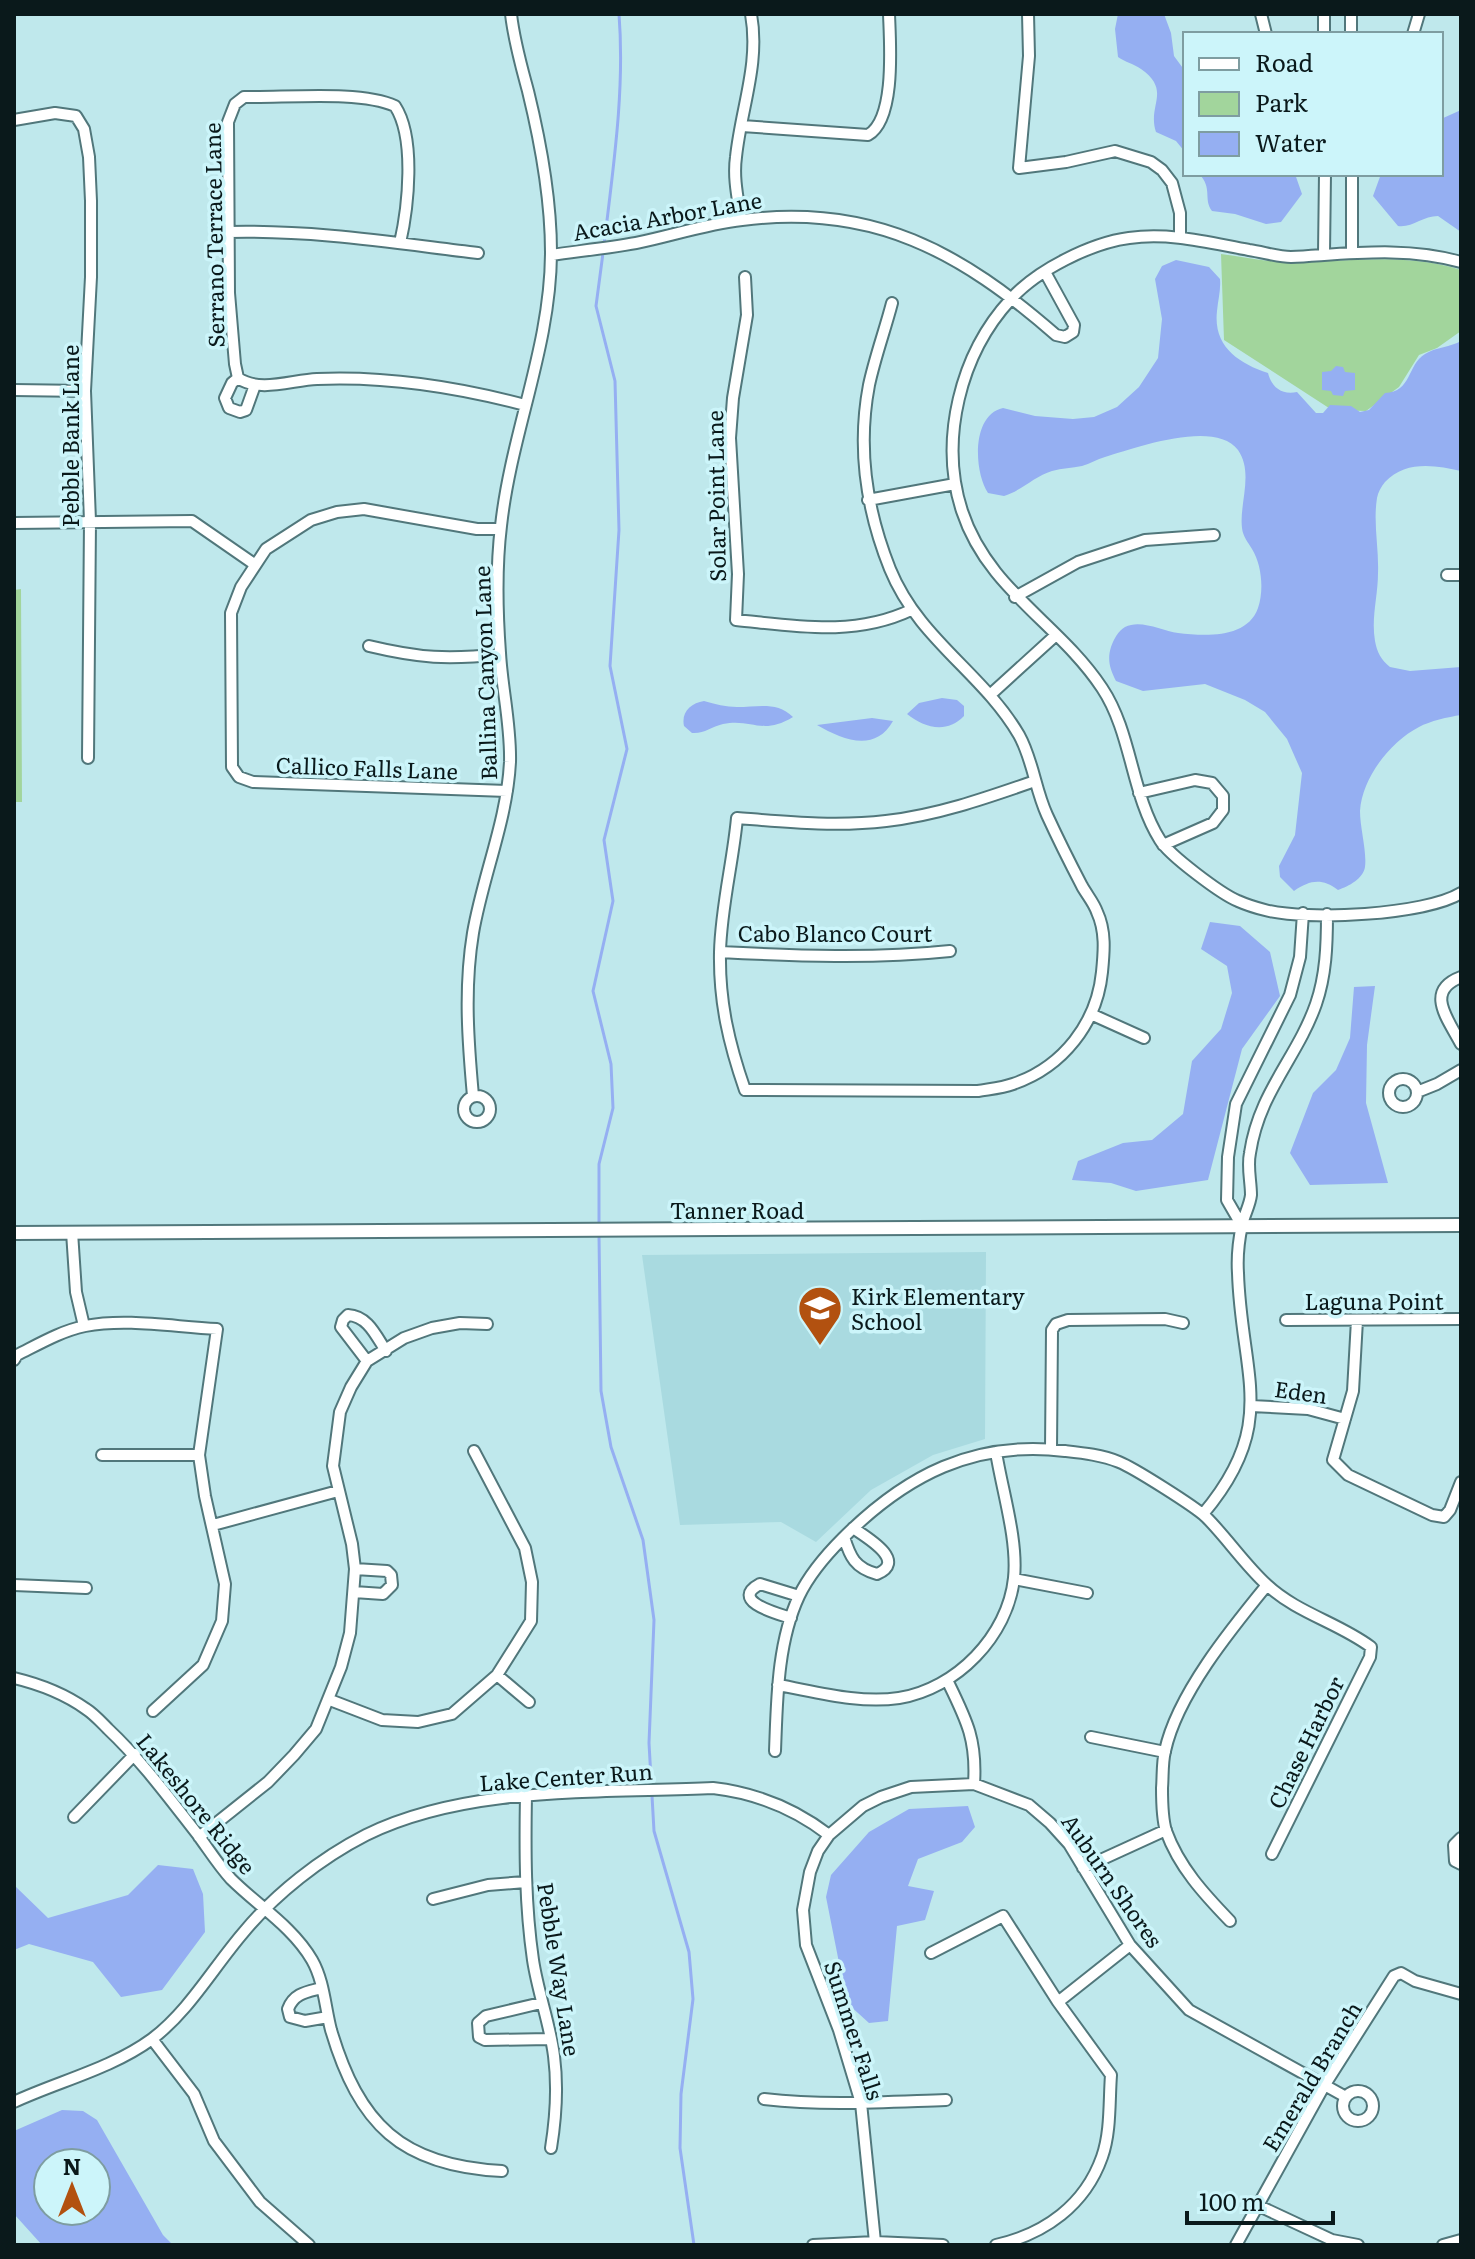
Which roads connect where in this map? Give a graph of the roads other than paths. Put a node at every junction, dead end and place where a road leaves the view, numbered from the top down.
1 (511, 14) edge
2 (751, 14) edge
3 (889, 14) edge
4 (1028, 14) edge
5 (14, 120) edge
6 (742, 126) junction
7 (1325, 176) edge
8 (1352, 176) edge
9 (741, 220) junction
10 (229, 232) junction
11 (1180, 237) junction
12 (400, 243) junction
13 (478, 253) dead end
14 (1324, 253) junction
15 (1352, 253) junction
16 (551, 255) junction
17 (1461, 262) edge
18 (1045, 272) junction
19 (745, 277) dead end
20 (1012, 297) junction
21 (892, 303) dead end
22 (247, 382) junction
23 (14, 390) edge
24 (85, 391) junction
25 (525, 405) junction
26 (955, 484) junction
27 (868, 500) junction
28 (90, 521) junction
29 (14, 523) edge
30 (500, 529) junction
31 (1214, 535) dead end
32 (254, 564) junction
33 (1447, 575) dead end
34 (1461, 575) edge
35 (1015, 597) junction
36 (911, 610) junction
37 (1056, 635) junction
38 (369, 646) dead end
39 (500, 654) junction
40 (990, 695) junction
41 (88, 758) dead end
42 (1035, 781) junction
43 (507, 791) junction
44 (1139, 793) junction
45 (1163, 845) junction
46 (1461, 893) edge
47 (1303, 913) junction
48 (1327, 914) junction
49 (950, 951) dead end
50 (720, 952) junction
51 (1461, 977) edge
52 (1093, 1015) junction
53 (1144, 1038) dead end
54 (1461, 1044) edge
55 (1461, 1070) edge
56 (1417, 1092) dead end
57 (473, 1096) dead end
58 (1461, 1225) edge
59 (1242, 1226) junction
60 (72, 1232) junction
61 (14, 1233) edge
62 (1461, 1319) edge
63 (1286, 1320) dead end
64 (1357, 1320) junction
65 (1183, 1323) dead end
66 (487, 1324) dead end
67 (84, 1326) junction
68 (386, 1351) junction
69 (15, 1356) edge
70 (367, 1361) junction
71 (1251, 1406) junction
72 (1345, 1419) junction
73 (1051, 1449) junction
74 (474, 1451) dead end
75 (996, 1452) junction
76 (102, 1455) dead end
77 (199, 1455) junction
78 (1461, 1482) edge
79 (338, 1491) junction
80 (1203, 1514) junction
81 (213, 1525) junction
82 (853, 1528) junction
83 (844, 1537) junction
84 (355, 1569) junction
85 (1014, 1579) junction
86 (14, 1585) edge
87 (1267, 1585) junction
88 (86, 1588) dead end
89 (354, 1592) junction
90 (1087, 1593) dead end
91 (799, 1596) junction
92 (791, 1618) junction
93 (497, 1675) junction
94 (14, 1678) edge
95 (947, 1680) junction
96 (778, 1685) junction
97 (330, 1700) junction
98 (529, 1702) dead end
99 (153, 1711) dead end
100 (1091, 1737) dead end
101 (775, 1751) dead end
102 (1165, 1752) junction
103 (135, 1754) junction
104 (974, 1784) junction
105 (526, 1795) junction
106 (74, 1817) dead end
107 (1166, 1830) junction
108 (829, 1835) junction
109 (199, 1837) junction
110 (1461, 1838) edge
111 (1272, 1854) dead end
112 (1461, 1864) edge
113 (1083, 1868) junction
114 (525, 1882) junction
115 (433, 1899) dead end
116 (264, 1910) junction
117 (1230, 1921) dead end
118 (1130, 1945) junction
119 (931, 1953) dead end
120 (322, 1988) junction
121 (1461, 1994) edge
122 (1058, 2002) junction
123 (541, 2003) junction
124 (328, 2017) junction
125 (152, 2039) junction
126 (550, 2039) junction
127 (1324, 2086) junction
128 (1346, 2097) dead end
129 (764, 2099) dead end
130 (946, 2100) dead end
131 (14, 2102) edge
132 (861, 2103) junction
133 (551, 2148) dead end
134 (502, 2171) dead end
135 (1259, 2206) junction
136 (1461, 2240) edge
137 (875, 2242) junction
138 (309, 2245) edge
139 (813, 2245) edge
140 (943, 2245) edge
141 (996, 2245) edge
142 (1236, 2245) edge
143 (1358, 2245) edge
144 (1443, 2245) edge

1 - 16 street, Ballina Canyon Lane
2 - 6 street
3 - 6 street
4 - 11 street
5 - 24 street, Pebble Bank Lane
6 - 9 street
7 - 14 street
8 - 15 street
9 - 16 street, Acacia Arbor Lane
9 - 20 street, Acacia Arbor Lane
10 - 12 street
10 - 12 street, Serrano Terrace Lane
10 - 22 street, Serrano Terrace Lane
11 - 14 street
11 - 18 street
12 - 13 street
14 - 15 street
15 - 17 street
16 - 25 street, Ballina Canyon Lane
18 - 20 street
18 - 20 street, Acacia Arbor Lane
19 - 36 street, Solar Point Lane
20 - 26 street
21 - 27 street
22 - 22 street, Serrano Terrace Lane
22 - 25 street
23 - 24 street
24 - 28 street, Pebble Bank Lane
25 - 30 street, Ballina Canyon Lane
26 - 27 street
26 - 35 street
27 - 36 street
28 - 29 street
28 - 32 street
28 - 41 street, Pebble Bank Lane
30 - 32 street
30 - 39 street, Ballina Canyon Lane
31 - 35 street
32 - 43 street, Callico Falls Lane
33 - 34 street
35 - 37 street
36 - 40 street
37 - 40 street
37 - 44 street
38 - 39 street
39 - 43 street, Ballina Canyon Lane
40 - 42 street
42 - 50 street
42 - 52 street
43 - 57 street, Ballina Canyon Lane
44 - 45 street
44 - 45 street
45 - 47 street
46 - 48 street
47 - 48 street
47 - 59 street
48 - 59 street
49 - 50 street, Cabo Blanco Court
50 - 52 street
51 - 54 street
52 - 53 street
55 - 56 street
58 - 59 main road, Tanner Road
59 - 60 main road, Tanner Road
59 - 71 street
60 - 61 main road, Tanner Road
60 - 67 street
62 - 64 street, Laguna Point
63 - 64 street, Laguna Point
64 - 72 street
65 - 73 street
66 - 68 street
67 - 69 street
67 - 77 street
68 - 70 street
68 - 70 street
70 - 79 street
71 - 72 street, Eden
71 - 80 street
72 - 78 street
73 - 75 street
73 - 80 street
74 - 93 street
75 - 82 street
75 - 85 street
76 - 77 street
77 - 81 street
79 - 81 street
79 - 84 street
80 - 87 street
81 - 99 street
82 - 83 street
82 - 83 street
83 - 91 street
84 - 89 street
84 - 89 street
85 - 90 street
85 - 95 street
86 - 88 street
87 - 102 street
87 - 111 street, Chase Harbor
89 - 97 street
91 - 92 street
91 - 92 street
92 - 96 street
93 - 97 street
93 - 98 street
94 - 103 street, Lakeshore Ridge
95 - 96 street
95 - 104 street
96 - 101 street
97 - 109 street
100 - 102 street
102 - 107 street
103 - 106 street
103 - 109 street, Lakeshore Ridge
104 - 108 street, Auburn Shores
104 - 113 street, Auburn Shores
105 - 108 street, Lake Center Run
105 - 114 street, Pebble Way Lane
105 - 116 street, Lake Center Run
107 - 113 street
107 - 117 street
108 - 132 street, Summer Falls
109 - 116 street, Lakeshore Ridge
110 - 112 street
113 - 118 street, Auburn Shores
114 - 115 street
114 - 123 street, Pebble Way Lane
116 - 120 street, Lakeshore Ridge
116 - 125 street, Lake Center Run
118 - 122 street
118 - 127 street, Auburn Shores
119 - 122 street
120 - 124 street, Lakeshore Ridge
120 - 124 street
121 - 127 street, Emerald Branch
122 - 141 street
123 - 126 street, Pebble Way Lane
123 - 126 street
124 - 134 street, Lakeshore Ridge
125 - 131 street, Lake Center Run
125 - 138 street
126 - 133 street, Pebble Way Lane
127 - 128 street, Auburn Shores
127 - 135 street, Emerald Branch
129 - 132 street
130 - 132 street
132 - 137 street, Summer Falls
135 - 142 street, Emerald Branch
135 - 143 street
136 - 144 street
137 - 139 street
137 - 140 street

